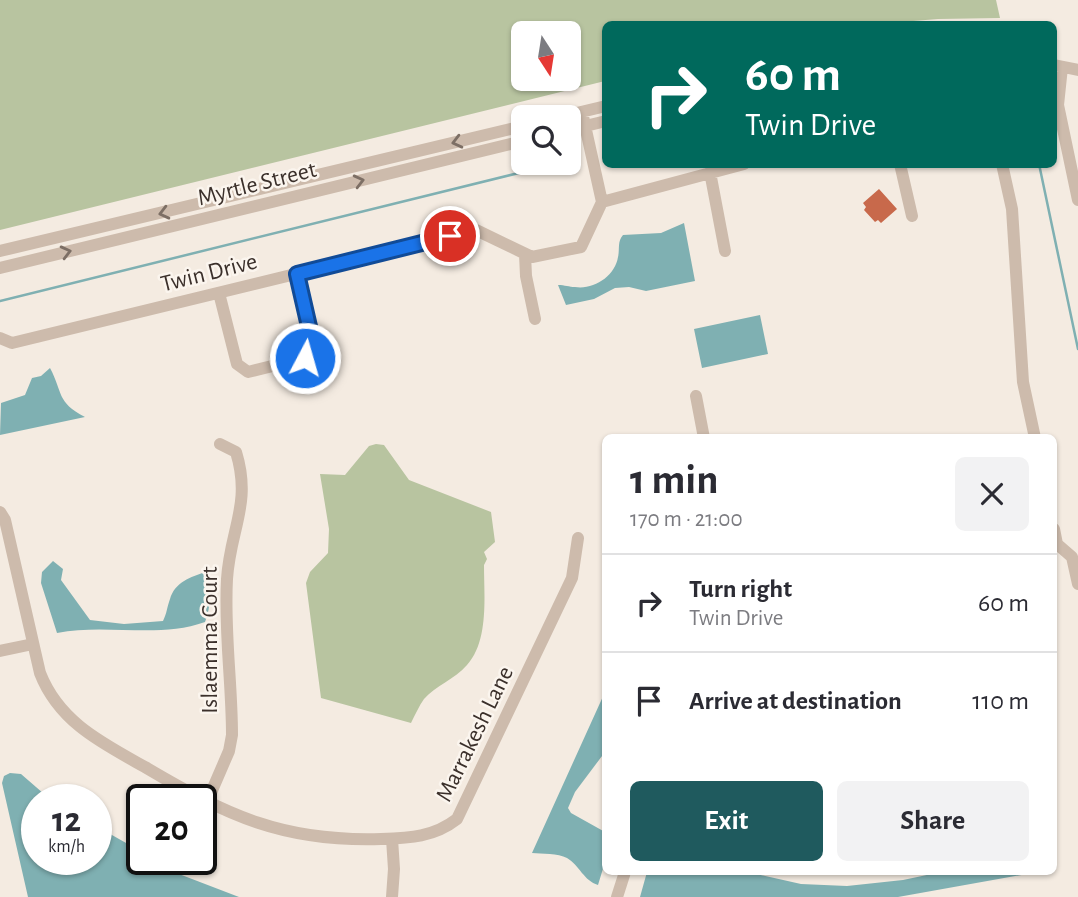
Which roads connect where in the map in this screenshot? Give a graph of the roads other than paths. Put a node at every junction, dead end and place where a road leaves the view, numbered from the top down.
1 (1058, 66) edge
2 (1078, 70) edge
3 (602, 107) edge
4 (582, 112) joint
5 (602, 122) edge
6 (586, 126) junction
7 (581, 127) edge
8 (511, 129) edge
9 (511, 144) edge
10 (727, 168) edge
11 (901, 168) edge
12 (1003, 168) edge
13 (710, 172) junction
14 (1078, 200) edge
15 (602, 202) junction
16 (912, 216) dead end
17 (0, 251) edge
18 (725, 251) dead end
19 (525, 254) junction
20 (0, 268) edge
21 (297, 274) junction
22 (219, 293) junction
23 (535, 319) dead end
24 (0, 338) edge
25 (696, 396) dead end
26 (703, 434) edge
27 (1034, 434) edge
28 (219, 444) dead end
29 (0, 512) edge
30 (578, 538) dead end
31 (1057, 545) edge
32 (1078, 584) edge
33 (33, 644) junction
34 (0, 651) edge
35 (175, 784) edge
36 (215, 784) edge
37 (217, 806) edge
38 (392, 839) junction
39 (624, 875) edge
40 (392, 897) edge
41 (617, 897) edge

1 - 2 street
1 - 14 street
3 - 4 street
4 - 6 street
5 - 6 street
6 - 7 street
6 - 15 street
8 -> 17 street, Myrtle Street
20 -> 9 street, Myrtle Street
10 - 13 street
11 - 16 street
12 - 27 street
13 - 15 street
13 - 18 street
15 - 19 street
19 - 21 street, Twin Drive
19 - 23 street
21 - 22 street, Twin Drive
21 - 22 street
22 - 24 street, Twin Drive
25 - 26 street
28 - 36 street, Islaemma Court
29 - 33 street, Marrakesh Lane
30 - 38 street, Marrakesh Lane
31 - 32 street
33 - 34 street
33 - 35 street, Marrakesh Lane
37 - 38 street, Marrakesh Lane
38 - 40 street
39 - 41 street

